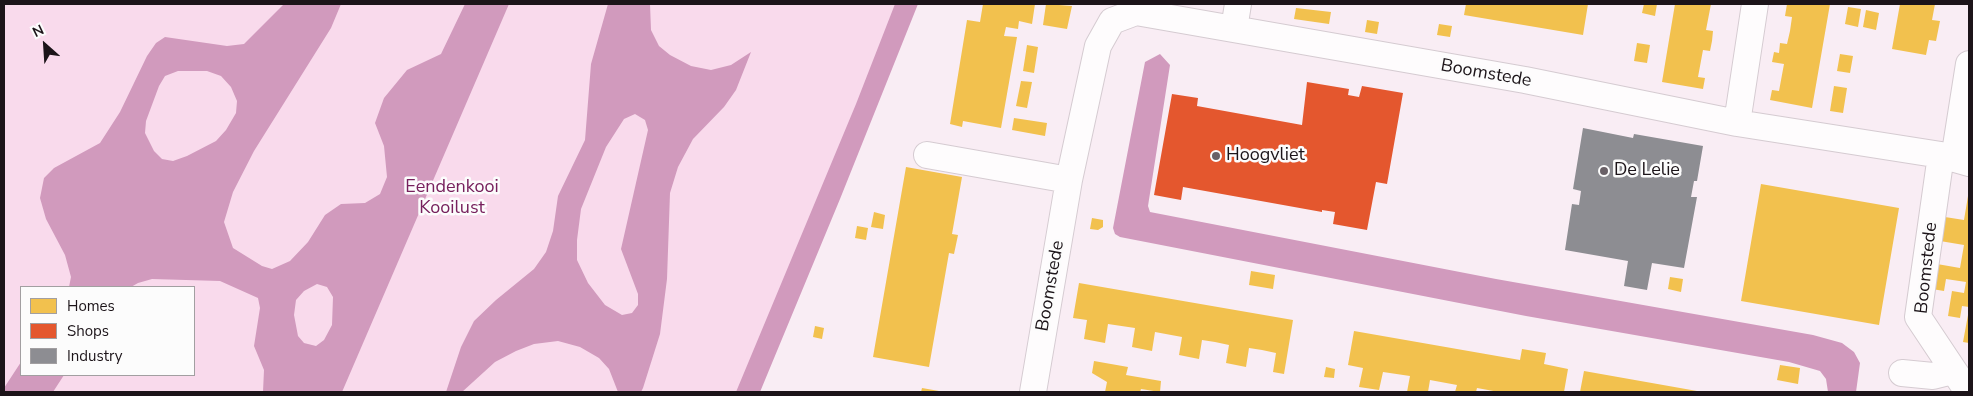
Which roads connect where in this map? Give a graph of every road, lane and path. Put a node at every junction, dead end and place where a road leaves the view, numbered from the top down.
1 (1238, 4) edge
2 (1755, 4) edge
3 (1111, 12) edge
4 (1234, 29) junction
5 (1969, 64) edge
6 (1737, 123) junction
7 (927, 155) dead end
8 (1955, 159) edge
9 (1069, 180) junction
10 (1953, 371) junction
11 (1902, 373) dead end
12 (1033, 392) edge
13 (1968, 392) edge

1 - 4 street
2 - 6 street
3 - 4 street, Boomstede
3 - 9 street, Boomstede
4 - 6 street, Boomstede
5 - 8 street, Boomstede
6 - 8 street, Boomstede
7 - 9 street
8 - 10 street, Boomstede
9 - 12 street, Boomstede
10 - 11 street
10 - 13 street, Boomstede

